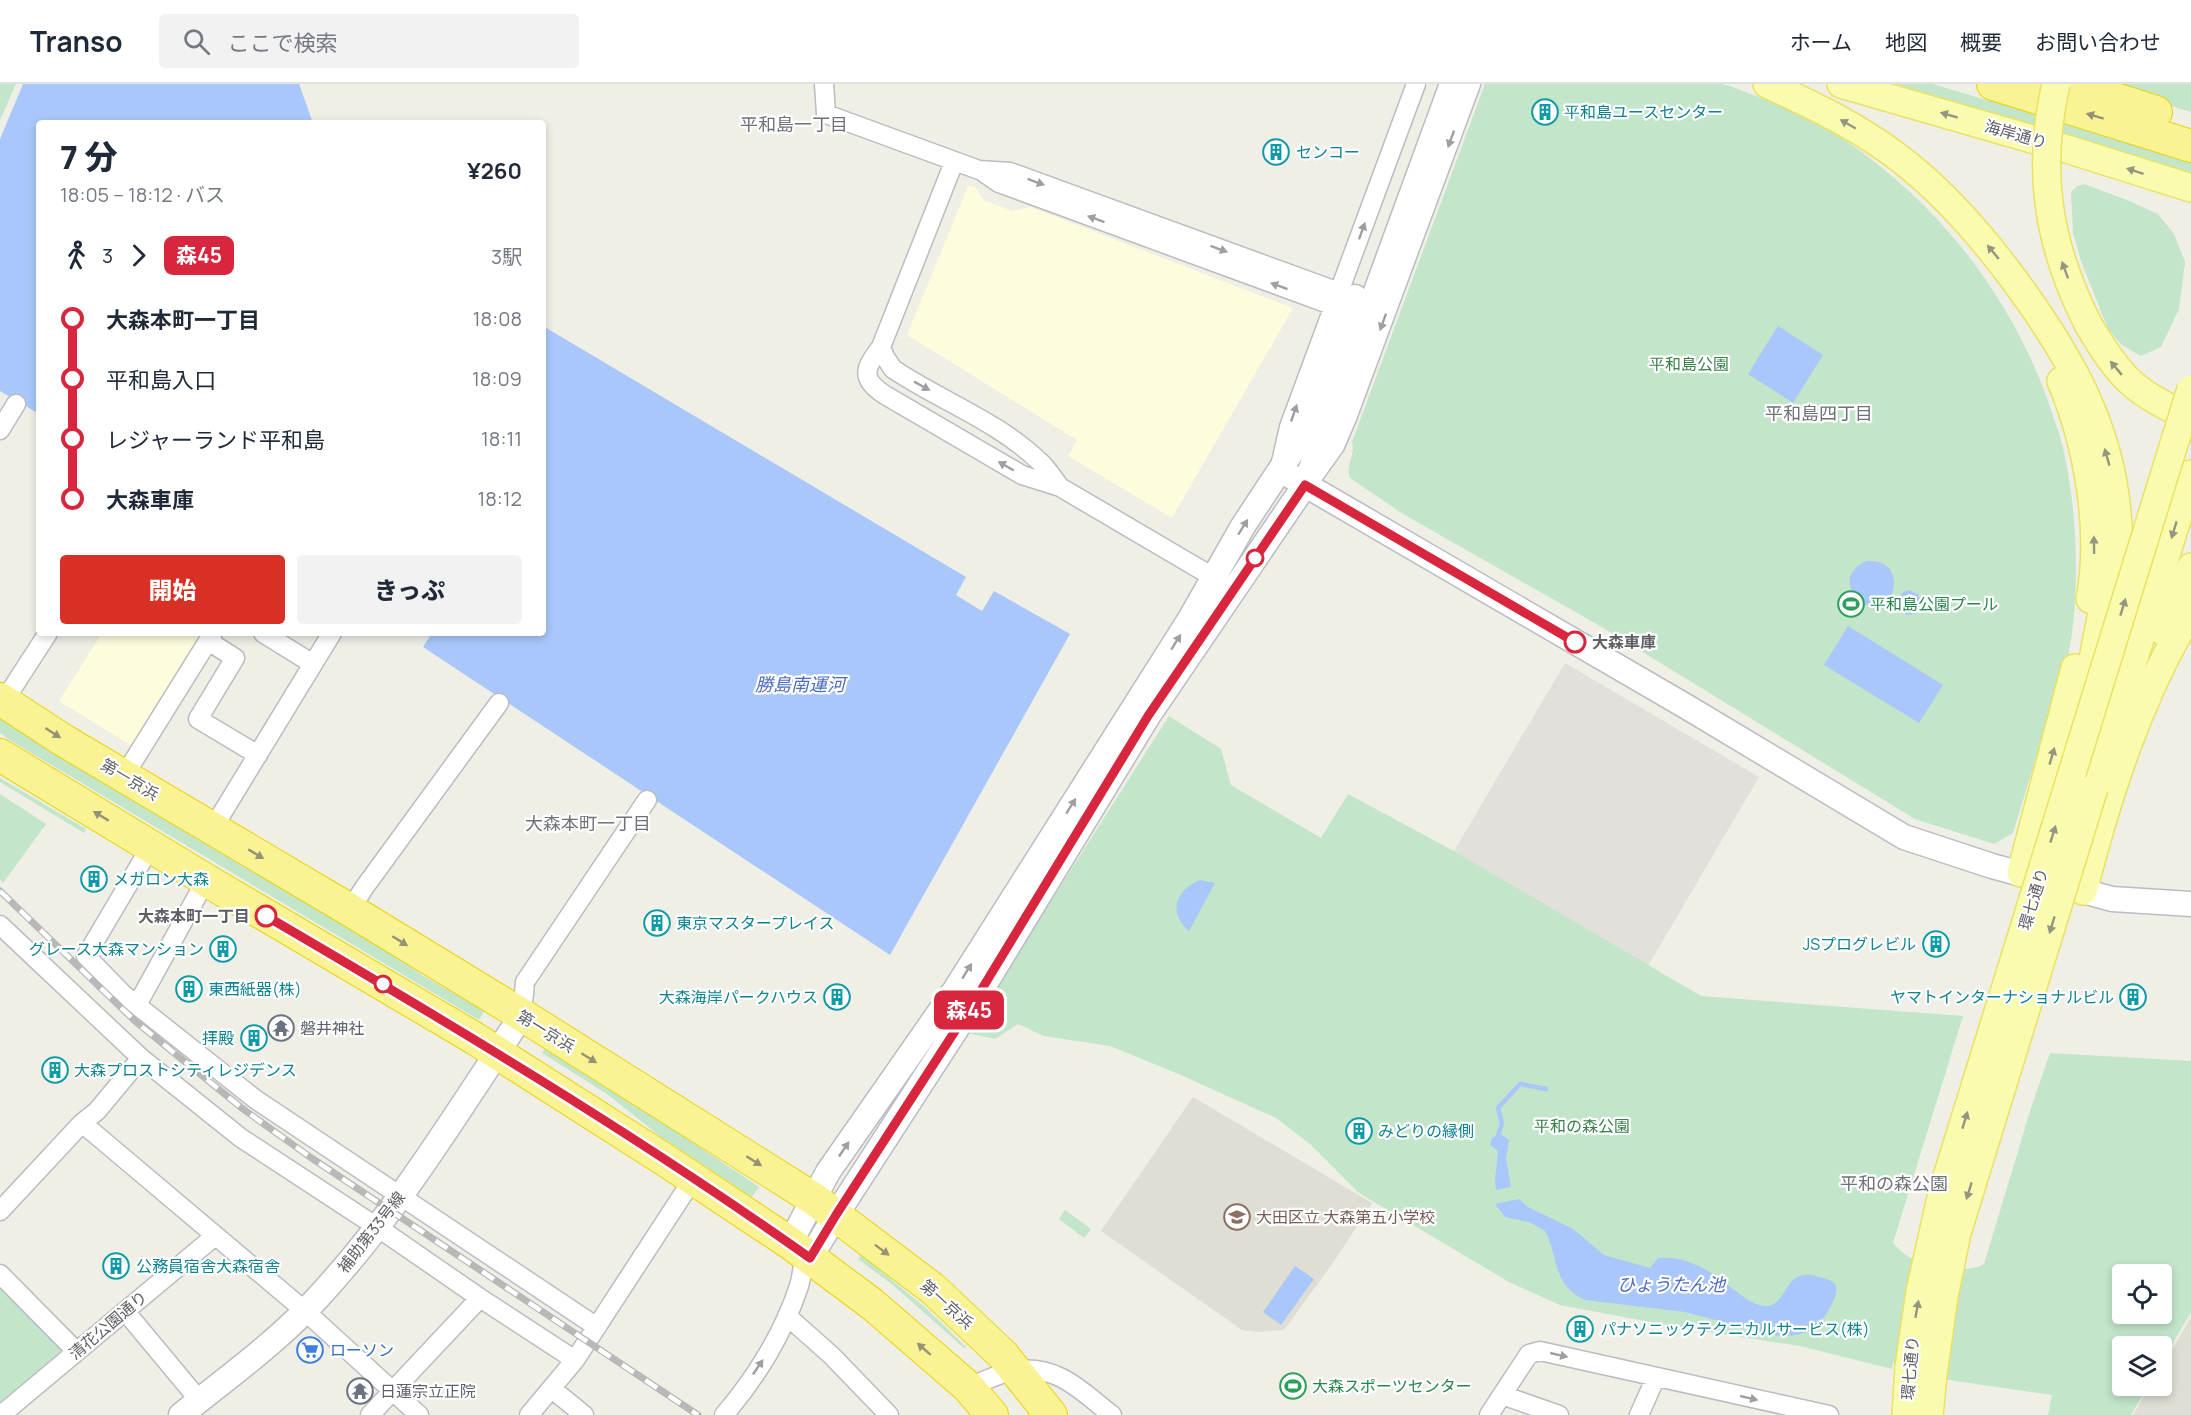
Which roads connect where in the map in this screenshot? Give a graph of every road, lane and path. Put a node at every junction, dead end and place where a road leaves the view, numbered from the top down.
1 (824, 84) edge
2 (1416, 84) edge
3 (1434, 84) edge
4 (1452, 84) edge
5 (1471, 84) edge
6 (1767, 84) edge
7 (1840, 84) edge
8 (1993, 84) edge
9 (2056, 84) edge
10 (2068, 84) edge
11 (2191, 123) edge
12 (2191, 146) edge
13 (954, 162) junction
14 (2191, 189) edge
15 (1379, 257) junction
16 (2020, 287) junction
17 (1336, 299) junction
18 (881, 347) junction
19 (2191, 389) edge
20 (16, 404) dead end
21 (2191, 417) edge
22 (0, 430) edge
23 (1280, 470) junction
24 (2191, 474) edge
25 (1305, 485) junction
26 (1060, 487) junction
27 (2191, 567) edge
28 (1213, 577) junction
29 (1234, 589) junction
30 (2191, 611) edge
31 (46, 636) edge
32 (267, 636) edge
33 (330, 636) edge
34 (210, 637) edge
35 (313, 664) junction
36 (2, 700) edge
37 (499, 704) dead end
38 (0, 755) edge
39 (258, 755) junction
40 (124, 776) junction
41 (2082, 784) junction
42 (647, 800) dead end
43 (213, 828) junction
44 (151, 846) junction
45 (2021, 873) junction
46 (206, 880) junction
47 (2083, 891) junction
48 (2191, 904) edge
49 (350, 910) junction
50 (2, 931) edge
51 (137, 1005) junction
52 (522, 1016) junction
53 (497, 1052) junction
54 (141, 1058) junction
55 (82, 1123) junction
56 (693, 1179) junction
57 (400, 1196) junction
58 (825, 1207) junction
59 (0, 1211) edge
60 (377, 1227) junction
61 (215, 1236) junction
62 (802, 1252) junction
63 (0, 1274) edge
64 (480, 1298) junction
65 (125, 1311) junction
66 (305, 1311) junction
67 (787, 1316) junction
68 (597, 1327) junction
69 (76, 1351) junction
70 (575, 1360) junction
71 (1016, 1370) junction
72 (1921, 1371) junction
73 (1656, 1377) junction
74 (968, 1387) junction
75 (552, 1389) junction
76 (393, 1391) junction
77 (1502, 1395) junction
78 (190, 1408) edge
79 (1785, 1411) edge
80 (1, 1415) edge
81 (370, 1415) edge
82 (419, 1415) edge
83 (530, 1415) edge
84 (585, 1415) edge
85 (724, 1415) edge
86 (889, 1415) edge
87 (992, 1415) edge
88 (1051, 1415) edge
89 (1112, 1415) edge
90 (1489, 1415) edge
91 (1559, 1415) edge
92 (1639, 1415) edge
93 (1829, 1415) edge
94 (1906, 1415) edge
95 (1929, 1415) edge

1 - 13 street
17 -> 2 street
3 - 15 street
4 - 15 street
5 -> 25 street
16 -> 6 main road
14 -> 7 main road, 海岸通り
12 -> 8 highway
21 -> 9 main road, bridge
10 - 11 highway
13 - 17 street
13 - 18 street
15 - 23 street
15 - 25 street
41 -> 16 main road, bridge
45 -> 16 main road
23 -> 17 street
18 -> 26 street
26 -> 18 street
41 -> 19 main road, 環七通り, bridge
20 - 22 street
23 - 25 street
28 -> 23 street
24 -> 41 main road, 環七通り
25 - 29 street
25 - 45 street
26 - 28 street
27 - 41 main road
28 - 29 street
58 -> 28 street
29 - 58 street
30 - 47 main road
31 - 36 street
32 - 35 street
33 - 35 street
34 - 39 street
34 - 40 street
35 - 39 street
36 -> 40 highway, 第一京浜
37 - 49 street
44 -> 38 highway
39 - 43 street
40 - 43 highway, 第一京浜
41 - 72 main road, 環七通り, bridge
42 - 52 street
43 -> 49 highway, 第一京浜
44 - 46 highway
44 - 51 street
45 - 47 street
46 - 51 street
46 - 53 highway
47 - 48 street
49 -> 52 highway, 第一京浜
50 - 54 street
51 - 57 street
52 - 53 street, 補助第33号線
52 -> 58 highway, 第一京浜
53 - 56 highway
53 - 57 street, 補助第33号線
54 - 55 street
54 - 60 street
55 - 59 street
55 - 61 street
56 - 62 highway
56 - 68 street
57 - 60 street, 補助第33号線
57 - 68 street
58 - 62 street
58 -> 71 highway, 第一京浜
60 - 64 street
60 - 66 street, 補助第33号線
61 - 65 street, 清花公園通り
61 - 66 street
62 - 67 street
74 -> 62 highway
63 - 69 street
64 - 70 street
64 - 76 street
65 - 69 street, 清花公園通り
65 - 78 street
66 - 76 street
66 - 78 street, 補助第33号線
85 -> 67 street
67 - 86 street
68 - 70 street
69 - 80 street, 清花公園通り
70 - 75 street
71 - 74 street
71 - 88 highway, 第一京浜
71 - 89 street
72 - 94 main road, 環七通り
72 - 95 main road, 環七通り
77 -> 73 street
73 -> 79 street
73 - 92 street
74 - 87 highway
75 - 83 street
75 - 84 street
76 - 81 street
76 - 82 street
77 - 90 street
77 - 91 street
79 - 93 street

